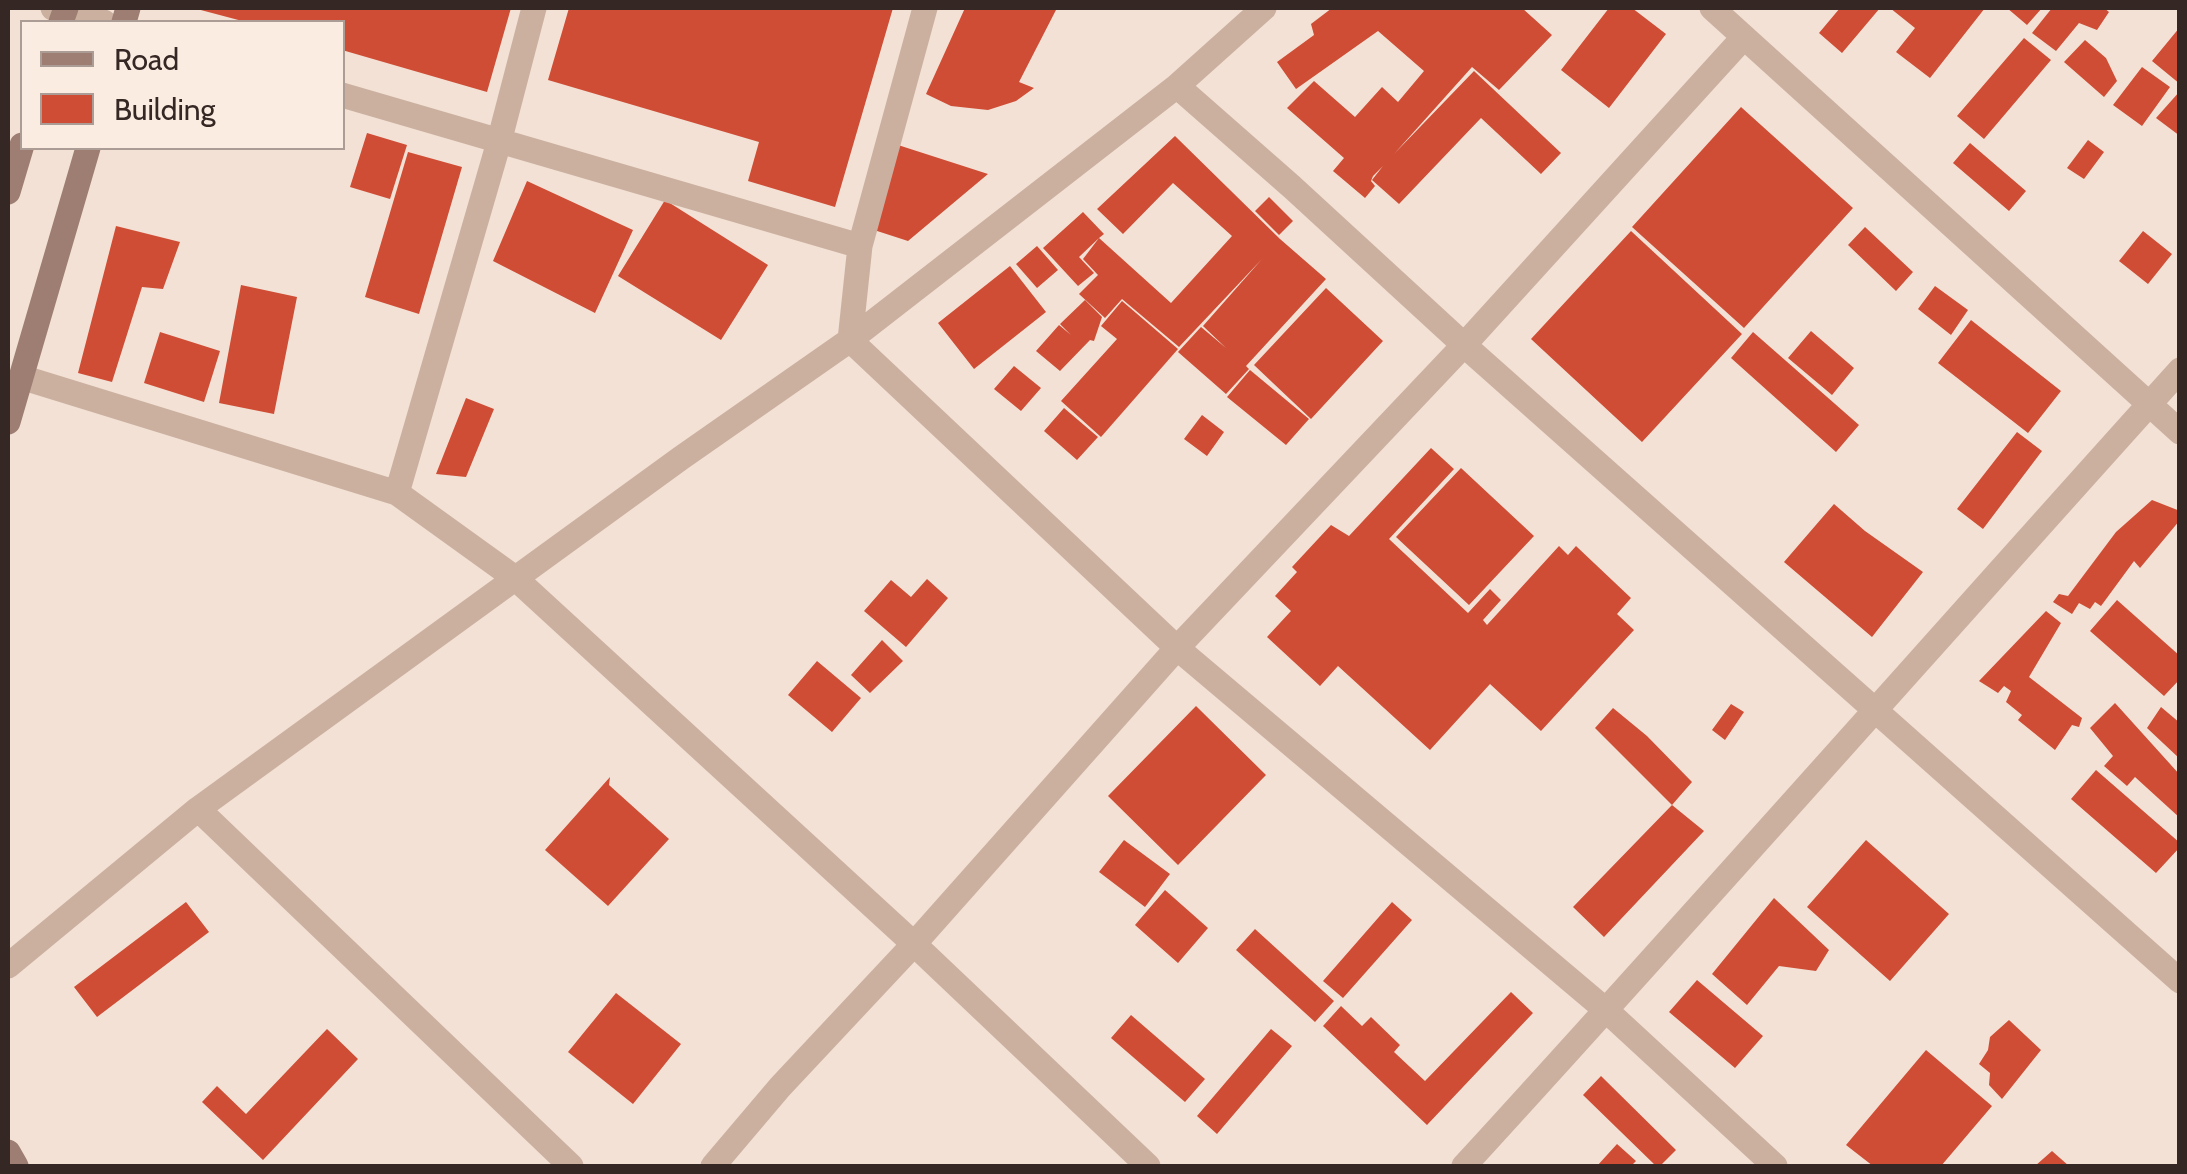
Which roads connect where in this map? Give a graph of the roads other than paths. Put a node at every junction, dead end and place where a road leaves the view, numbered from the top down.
1 (534, 8) edge
2 (925, 8) edge
3 (1264, 8) edge
4 (1712, 8) edge
5 (61, 12) edge
6 (95, 20) edge
7 (1744, 37) junction
8 (1177, 86) junction
9 (345, 95) edge
10 (498, 142) junction
11 (21, 150) edge
12 (87, 150) edge
13 (8, 192) edge
14 (860, 246) junction
15 (850, 340) junction
16 (1464, 345) junction
17 (2180, 370) edge
18 (21, 377) junction
19 (2149, 404) junction
20 (8, 422) edge
21 (2180, 432) edge
22 (396, 493) junction
23 (515, 578) junction
24 (1177, 648) junction
25 (1874, 709) junction
26 (198, 809) junction
27 (914, 944) junction
28 (8, 966) edge
29 (2180, 981) edge
30 (1606, 1011) junction
31 (8, 1152) edge
32 (16, 1166) edge
33 (571, 1166) edge
34 (713, 1166) edge
35 (1148, 1166) edge
36 (1464, 1166) edge
37 (1775, 1166) edge

1 - 10 street
2 - 14 street
3 - 8 street
4 - 7 street
5 - 6 street
7 - 16 street
7 - 19 street
8 - 15 street
8 - 16 street
9 - 10 street
10 - 14 street
10 - 22 street
11 - 13 street
12 - 18 street
14 - 15 street
15 - 23 street
15 - 24 street
16 - 24 street
16 - 25 street
17 - 19 street
18 - 20 street
18 - 22 street
19 - 21 street
19 - 25 street
22 - 23 street
23 - 26 street
23 - 27 street
24 - 27 street
24 - 30 street
25 - 29 street
25 - 30 street
26 - 28 street
26 - 33 street
27 - 34 street
27 - 35 street
30 - 36 street
30 - 37 street
31 - 32 street

